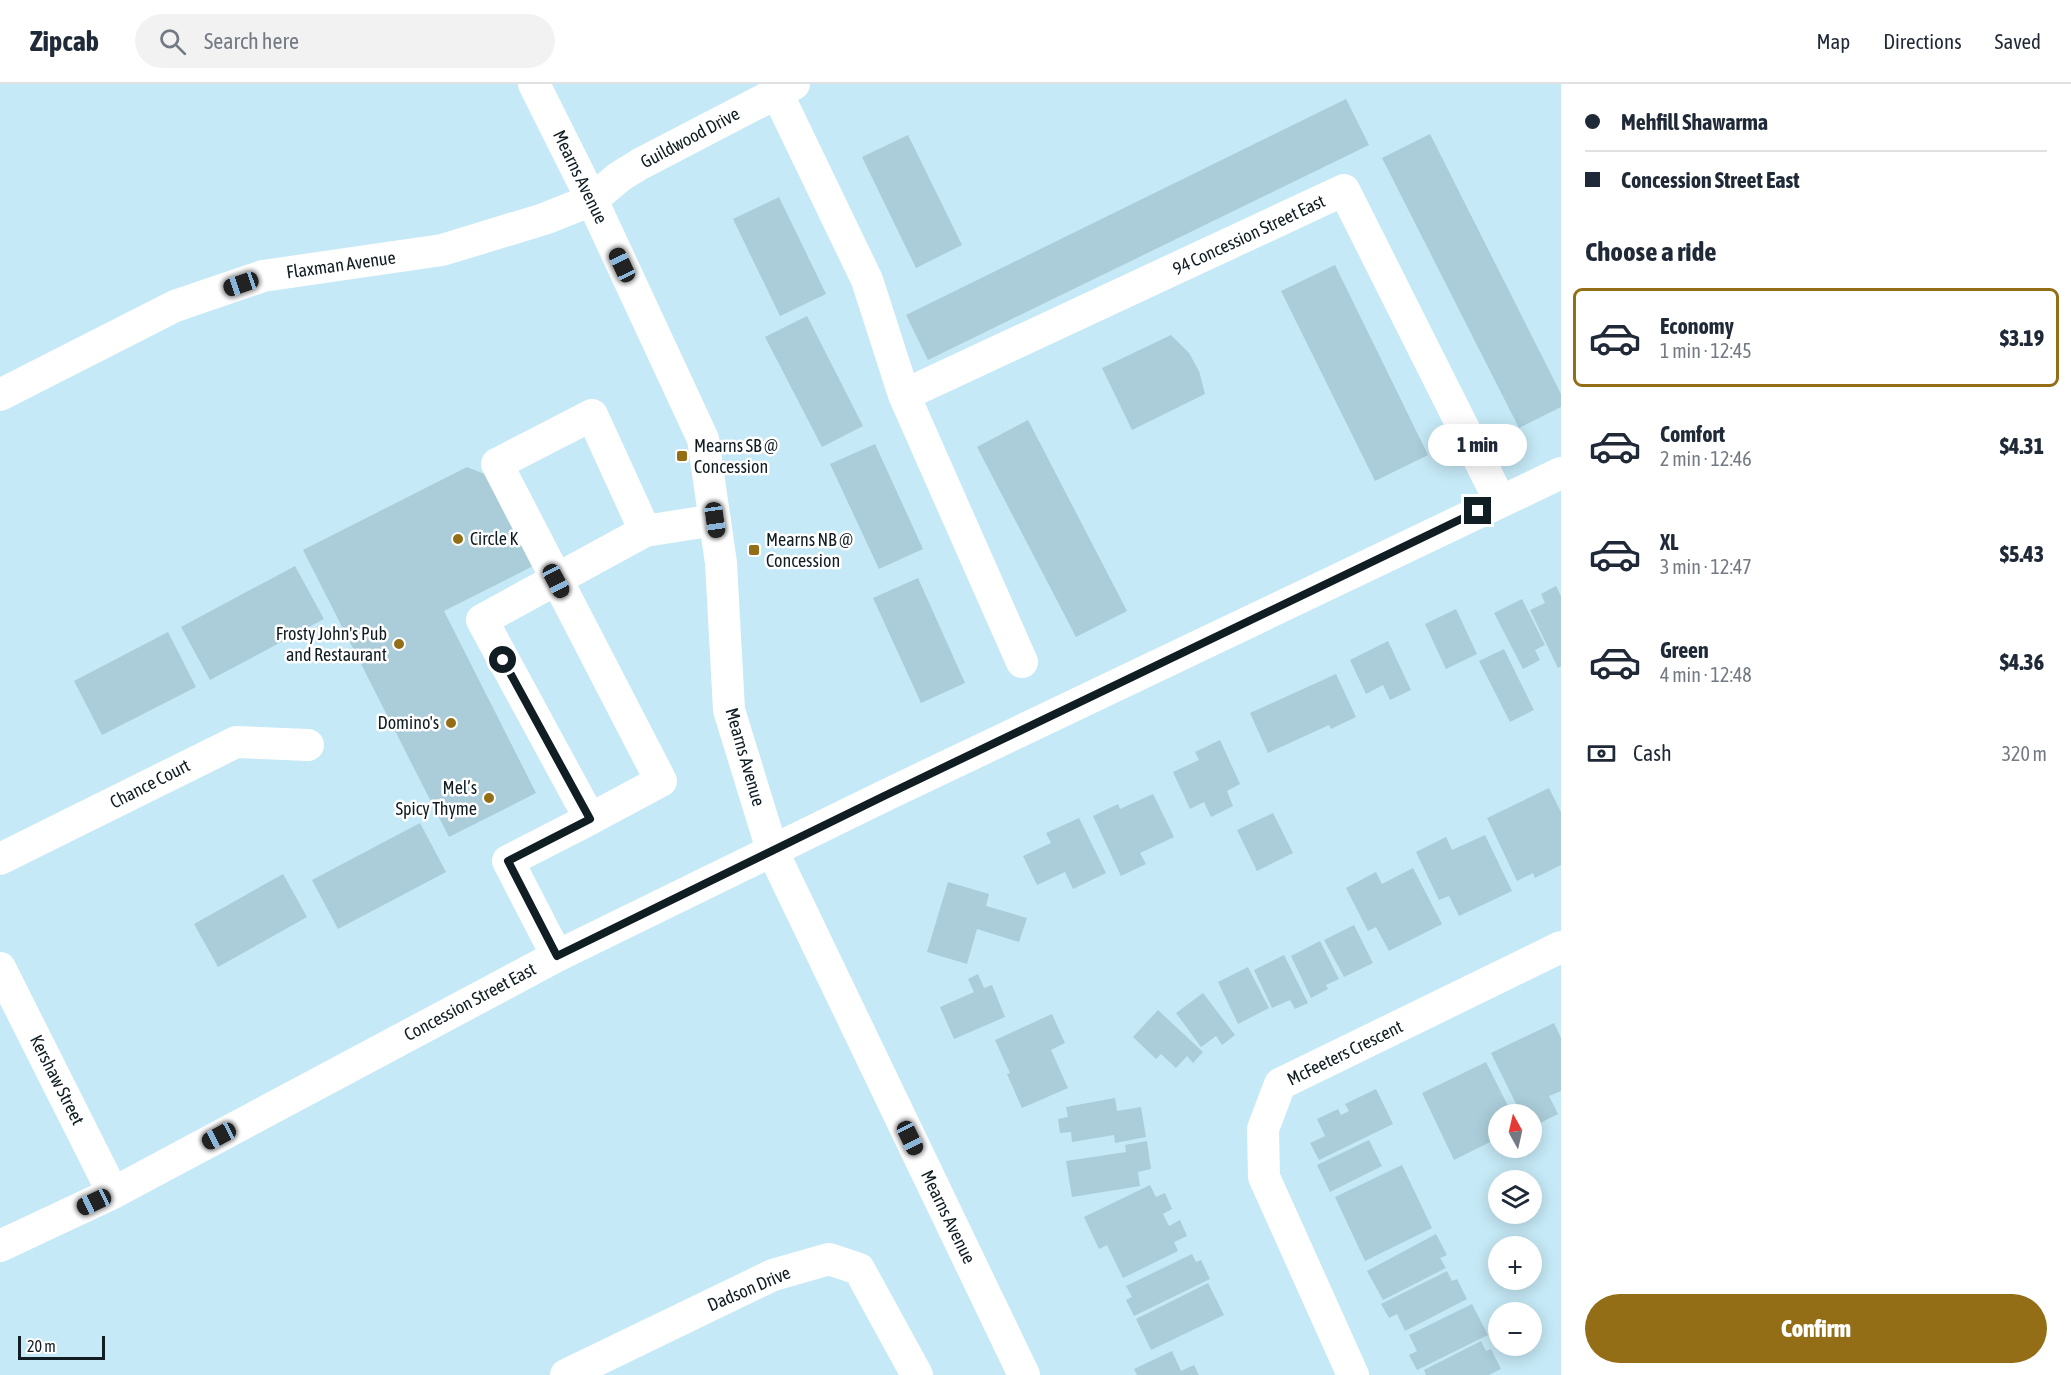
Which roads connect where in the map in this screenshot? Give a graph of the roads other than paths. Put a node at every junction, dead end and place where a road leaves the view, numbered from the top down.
1 (534, 84) edge
2 (785, 89) edge
3 (592, 200) junction
4 (0, 395) edge
5 (904, 395) junction
6 (1561, 473) edge
7 (1500, 501) junction
8 (715, 520) junction
9 (645, 531) junction
10 (556, 581) junction
11 (1022, 662) dead end
12 (308, 746) dead end
13 (590, 819) junction
14 (772, 850) junction
15 (0, 860) edge
16 (1561, 947) edge
17 (557, 956) junction
18 (0, 968) edge
19 (113, 1193) junction
20 (0, 1246) edge
21 (566, 1375) edge
22 (916, 1375) edge
23 (1024, 1375) edge
24 (1353, 1375) edge

1 - 3 street, Mearns Avenue
2 - 3 street, Guildwood Drive
2 - 5 street
3 - 4 street, Flaxman Avenue
3 - 8 street, Mearns Avenue
5 - 7 street, 94 Concession Street East
5 - 11 street
6 - 7 street, Concession Street East
7 - 14 street, Concession Street East
8 - 9 street
8 - 14 street, Mearns Avenue
9 - 10 street
9 - 10 street
10 - 13 street
10 - 13 street
12 - 15 street, Chance Court
13 - 17 street
14 - 17 street, Concession Street East
14 - 23 street, Mearns Avenue
16 - 24 street, McFeeters Crescent
17 - 19 street, Concession Street East
18 - 19 street, Kershaw Street
19 - 20 street, Concession Street East
21 - 22 street, Dadson Drive

